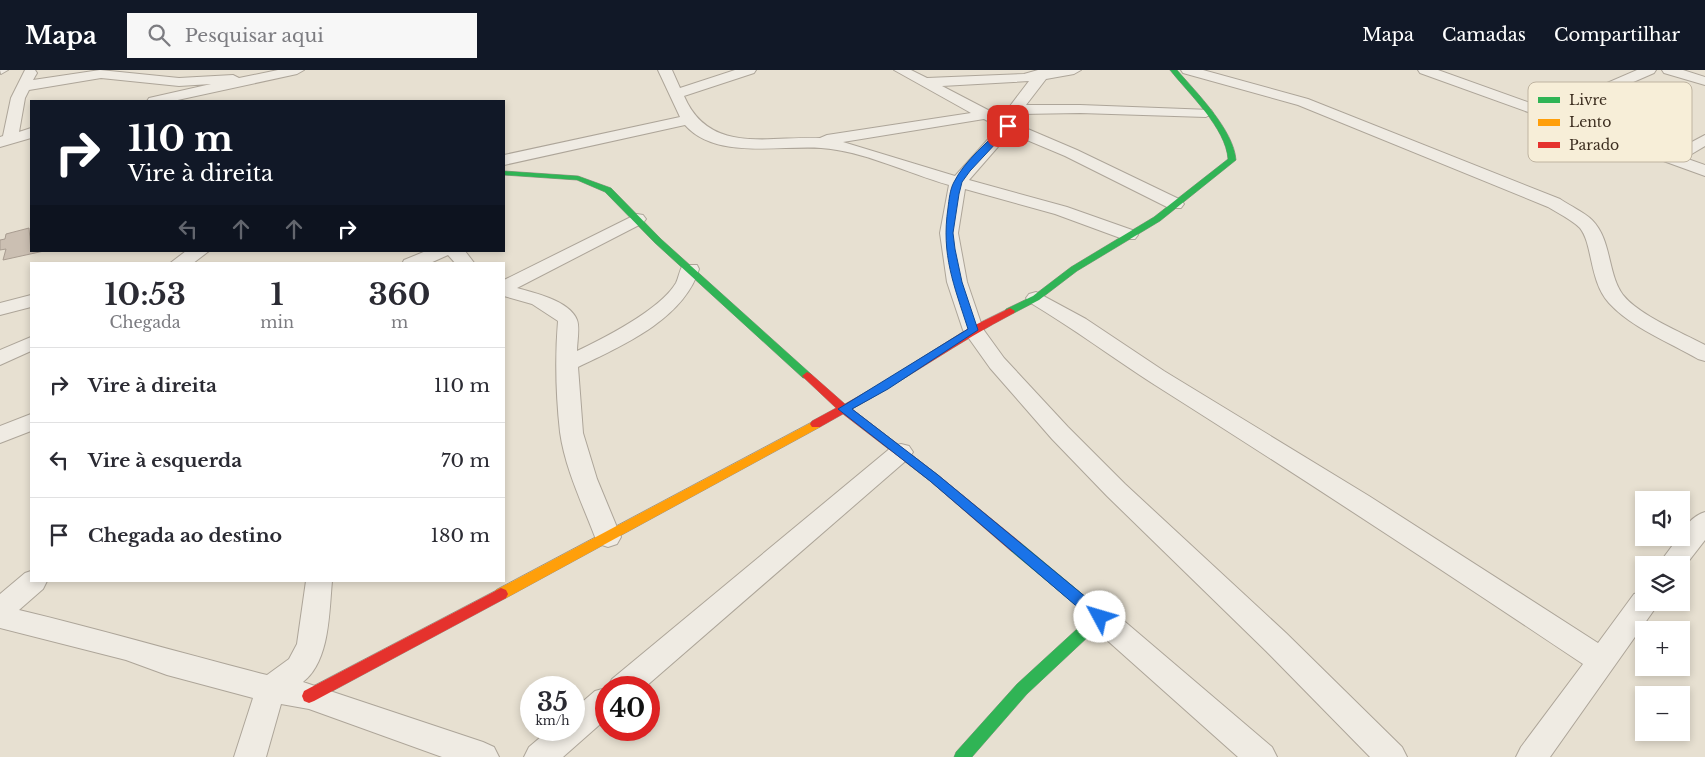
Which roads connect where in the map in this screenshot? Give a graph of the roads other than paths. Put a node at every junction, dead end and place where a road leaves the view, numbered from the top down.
1 (31, 70) edge
2 (221, 70) edge
3 (297, 70) edge
4 (664, 70) edge
5 (749, 70) edge
6 (901, 70) edge
7 (1074, 70) edge
8 (1173, 70) edge
9 (1188, 70) edge
10 (1425, 70) edge
11 (1458, 70) edge
12 (1649, 70) edge
13 (1669, 70) edge
14 (101, 72) edge
15 (1044, 73) edge
16 (1442, 76) junction
17 (235, 80) junction
18 (1705, 81) edge
19 (927, 82) junction
20 (1621, 82) edge
21 (25, 86) junction
22 (676, 94) junction
23 (158, 100) edge
24 (1528, 107) edge
25 (1206, 113) junction
26 (988, 114) junction
27 (1012, 118) junction
28 (687, 120) junction
29 (30, 133) edge
30 (1705, 140) edge
31 (5, 141) edge
32 (812, 143) junction
33 (1692, 147) edge
34 (505, 160) edge
35 (1680, 162) edge
36 (1705, 171) edge
37 (505, 173) edge
38 (958, 182) junction
39 (1175, 204) junction
40 (637, 219) junction
41 (1129, 235) junction
42 (198, 252) edge
43 (440, 252) edge
44 (456, 252) edge
45 (181, 262) edge
46 (416, 262) edge
47 (464, 262) edge
48 (690, 269) junction
49 (505, 288) edge
50 (505, 289) edge
51 (1036, 298) junction
52 (30, 301) edge
53 (0, 309) edge
54 (973, 330) junction
55 (30, 343) edge
56 (1705, 354) edge
57 (0, 358) edge
58 (567, 364) junction
59 (844, 409) junction
60 (30, 422) edge
61 (0, 435) edge
62 (902, 452) junction
63 (1705, 522) edge
64 (608, 537) junction
65 (1678, 556) edge
66 (33, 582) edge
67 (319, 582) edge
68 (1638, 611) edge
69 (0, 613) edge
70 (1100, 617) junction
71 (1602, 661) junction
72 (636, 676) edge
73 (271, 689) junction
74 (309, 696) junction
75 (595, 710) edge
76 (585, 719) edge
77 (559, 741) edge
78 (250, 757) edge
79 (483, 757) edge
80 (540, 757) edge
81 (962, 757) edge
82 (1261, 757) edge
83 (1391, 757) edge
84 (1532, 757) edge

1 - 21 street
2 - 17 street
3 - 17 street
4 - 22 street
5 - 22 street
6 - 19 street
7 - 15 street
8 - 25 street
9 - 56 street
10 - 16 street
11 - 16 street
12 - 20 street
13 - 18 street
14 - 17 street
14 - 21 street
15 - 19 street
15 - 27 street
16 - 24 street
17 - 23 street
19 - 26 street
21 - 31 street
22 - 28 street
25 - 27 street
25 - 39 street
26 - 27 street
26 - 32 street
27 - 38 street
27 - 39 street
28 - 32 street
28 - 34 street
29 - 31 street
30 - 33 street
32 - 38 street
35 - 36 street
37 - 40 street
38 - 41 street
38 - 54 street
39 - 41 street
40 - 48 street
40 - 49 street
41 - 51 street
42 - 45 street
43 - 46 street
44 - 47 street
48 - 58 street
48 - 59 street
50 - 58 street
51 - 54 street
51 - 71 street
52 - 53 street
54 - 59 street
54 - 83 street
55 - 57 street
58 - 64 street
59 - 62 street
59 - 64 street
60 - 61 street
62 - 70 street
62 - 72 street
63 - 65 street
64 - 74 street
66 - 69 street
67 - 73 street
68 - 71 street
69 - 73 street
70 - 81 street
70 - 82 street
71 - 84 street
73 - 74 street
73 - 78 street
74 - 79 street
75 - 76 street
77 - 80 street

